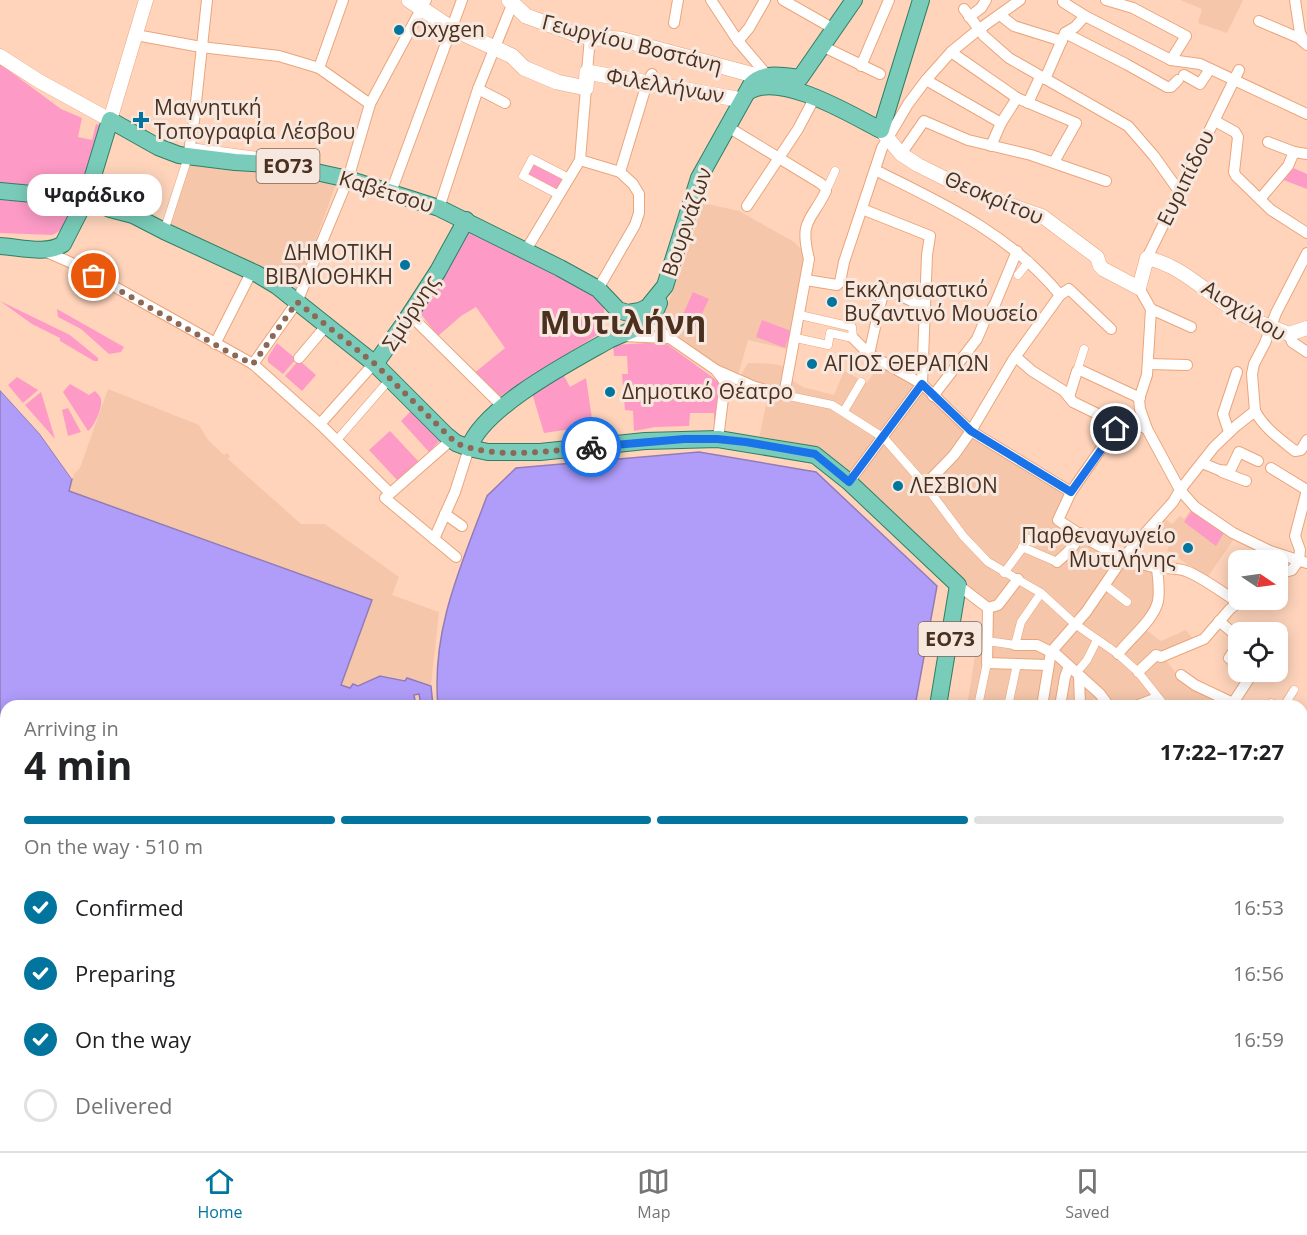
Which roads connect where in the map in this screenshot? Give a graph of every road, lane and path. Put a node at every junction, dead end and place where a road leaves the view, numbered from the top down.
1 (146, 0) edge
2 (207, 0) edge
3 (343, 0) edge
4 (462, 0) edge
5 (678, 0) edge
6 (711, 0) edge
7 (724, 0) edge
8 (765, 0) edge
9 (783, 0) edge
10 (854, 0) edge
11 (889, 0) edge
12 (921, 0) edge
13 (986, 0) edge
14 (1020, 0) edge
15 (1106, 0) edge
16 (1295, 0) edge
17 (512, 1) edge
18 (1064, 1) edge
19 (419, 2) edge
20 (801, 4) edge
21 (1130, 4) edge
22 (718, 10) junction
23 (1000, 15) junction
24 (1085, 16) junction
25 (1259, 21) dead end
26 (674, 23) dead end
27 (451, 28) junction
28 (834, 29) junction
29 (978, 30) junction
30 (135, 35) junction
31 (1063, 37) junction
32 (590, 38) junction
33 (738, 41) junction
34 (1305, 43) edge
35 (822, 46) junction
36 (201, 47) junction
37 (494, 48) junction
38 (951, 52) junction
39 (0, 56) edge
40 (1171, 60) junction
41 (861, 66) junction
42 (319, 68) junction
43 (1210, 69) junction
44 (879, 74) dead end
45 (1237, 75) junction
46 (764, 76) junction
47 (1040, 76) junction
48 (649, 79) junction
49 (586, 80) junction
50 (926, 80) junction
51 (797, 86) junction
52 (478, 89) junction
53 (744, 97) junction
54 (1017, 98) junction
55 (505, 103) dead end
56 (1028, 103) junction
57 (370, 104) junction
58 (1307, 114) edge
59 (110, 120) junction
60 (1215, 121) junction
61 (1001, 123) junction
62 (728, 127) junction
63 (884, 134) junction
64 (1268, 142) dead end
65 (991, 146) junction
66 (189, 151) junction
67 (1294, 153) junction
68 (901, 154) junction
69 (1307, 154) edge
70 (779, 157) junction
71 (280, 158) dead end
72 (580, 160) junction
73 (1054, 162) junction
74 (875, 170) junction
75 (835, 171) dead end
76 (620, 172) junction
77 (569, 178) junction
78 (348, 179) junction
79 (1106, 181) dead end
80 (825, 189) junction
81 (0, 191) edge
82 (1179, 191) junction
83 (391, 192) junction
84 (559, 195) junction
85 (86, 199) junction
86 (1260, 199) junction
87 (747, 206) dead end
88 (438, 208) junction
89 (862, 209) junction
90 (466, 220) junction
91 (164, 231) junction
92 (1307, 233) edge
93 (67, 239) junction
94 (0, 246) edge
95 (42, 249) junction
96 (526, 250) junction
97 (1017, 251) junction
98 (1307, 253) edge
99 (1147, 258) junction
100 (1029, 261) junction
101 (74, 264) junction
102 (1304, 264) edge
103 (252, 272) junction
104 (1018, 274) dead end
105 (806, 280) junction
106 (1139, 288) junction
107 (598, 289) junction
108 (1064, 292) junction
109 (297, 302) junction
110 (615, 306) junction
111 (924, 308) junction
112 (1151, 309) junction
113 (650, 310) junction
114 (410, 315) junction
115 (800, 315) junction
116 (326, 326) junction
117 (1191, 327) dead end
118 (1272, 327) junction
119 (1307, 328) edge
120 (1111, 329) dead end
121 (1289, 334) junction
122 (618, 336) junction
123 (668, 338) junction
124 (796, 338) junction
125 (854, 338) junction
126 (214, 344) junction
127 (1084, 349) dead end
128 (1307, 352) edge
129 (869, 354) junction
130 (1016, 357) junction
131 (299, 358) dead end
132 (253, 364) junction
133 (375, 364) junction
134 (1148, 364) junction
135 (1186, 365) dead end
136 (716, 370) junction
137 (1077, 371) junction
138 (1236, 372) dead end
139 (390, 380) junction
140 (861, 382) dead end
141 (922, 384) junction
142 (755, 387) junction
143 (726, 388) junction
144 (784, 395) junction
145 (933, 396) junction
146 (1069, 397) junction
147 (1140, 398) junction
148 (498, 411) junction
149 (844, 411) junction
150 (1255, 411) junction
151 (320, 424) junction
152 (1122, 426) junction
153 (1147, 429) junction
154 (971, 431) junction
155 (1229, 432) junction
156 (884, 438) junction
157 (717, 439) junction
158 (337, 440) junction
159 (451, 440) junction
160 (1307, 440) edge
161 (469, 448) junction
162 (506, 451) junction
163 (1258, 461) dead end
164 (1202, 463) junction
165 (1271, 468) dead end
166 (1219, 470) junction
167 (849, 482) junction
168 (1246, 482) dead end
169 (925, 485) junction
170 (1180, 490) junction
171 (1307, 490) edge
172 (1071, 492) junction
173 (388, 496) junction
174 (445, 514) junction
175 (462, 526) dead end
176 (1080, 533) junction
177 (434, 539) junction
178 (1029, 539) dead end
179 (1022, 547) junction
180 (456, 557) dead end
181 (1123, 558) junction
182 (1303, 561) edge
183 (1057, 562) joint
184 (1157, 568) junction
185 (1288, 571) edge
186 (1004, 573) junction
187 (1018, 579) junction
188 (953, 580) junction
189 (1105, 585) junction
190 (1041, 593) junction
191 (1228, 594) edge
192 (1127, 603) dead end
193 (988, 608) junction
194 (1231, 610) edge
195 (1219, 621) junction
196 (1076, 624) junction
197 (1228, 629) edge
198 (1097, 640) junction
199 (987, 641) junction
200 (1015, 645) junction
201 (1052, 652) junction
202 (1119, 654) junction
203 (987, 663) junction
204 (1017, 664) junction
205 (1048, 665) junction
206 (1075, 672) junction
207 (1138, 672) junction
208 (1181, 675) dead end
209 (1247, 682) edge
210 (1294, 690) dead end
211 (930, 700) edge
212 (939, 700) edge
213 (979, 700) edge
214 (1009, 700) edge
215 (1043, 700) edge
216 (1061, 700) edge
217 (1079, 700) edge
218 (1104, 700) edge
219 (1156, 700) edge
220 (1224, 700) edge
221 (1236, 700) edge
222 (1286, 700) edge

1 - 30 street
2 - 36 street
3 - 42 street
4 - 27 street
5 - 26 street
6 - 22 street
7 - 22 street
8 - 33 street
9 - 20 street
10 - 28 main road
11 - 41 street
12 - 63 main road
13 - 29 street
14 - 23 street
15 - 21 street
16 - 34 street
17 - 32 main road, Γεωργίου Βοστάνη
17 - 37 street
18 - 24 street
19 - 27 main road, Φιλελλήνων
19 - 57 street
20 - 28 street
21 - 40 street
22 - 33 street
23 - 29 street
23 - 31 street
24 - 31 street
24 - 40 street
25 - 34 street
27 - 37 main road, Φιλελλήνων
27 - 83 street
28 - 35 main road
29 - 38 street
29 - 47 street
30 - 36 street
30 - 59 street
31 - 43 street
31 - 47 street
32 - 46 main road, Γεωργίου Βοστάνη
32 - 49 street
33 - 46 street
35 - 41 street
35 - 51 main road
36 - 42 street
36 - 66 street
37 - 49 main road, Φιλελλήνων
37 - 52 street
38 - 50 street
38 - 54 street
39 - 59 street
40 - 43 street
41 - 44 street
42 - 57 street
43 - 45 street
45 - 58 street
45 - 60 street, Ευριπίδου
46 - 51 main road
46 - 53 main road, Βουρνάζων
47 - 56 street
47 - 82 street
48 - 49 main road, Φιλελλήνων
48 - 53 main road, Φιλελλήνων
48 - 76 street
49 - 72 street
50 - 61 street
50 - 63 street
51 - 53 main road
51 - 63 main road
51 - 70 street
52 - 55 street
52 - 88 street
53 - 62 main road, Βουρνάζων
54 - 56 street
54 - 61 street
56 - 73 street
57 - 78 street
59 - 66 main road, Καβέτσου / ΕΟ73
59 - 85 main road
60 - 82 street, Ευριπίδου
60 - 86 street
61 - 65 street
62 - 70 street
62 - 113 main road, Βουρνάζων
63 - 68 street
63 - 74 street
64 - 67 street
65 - 68 street
65 - 73 street
66 - 71 street
66 - 78 main road, Καβέτσου / ΕΟ73
66 - 91 street
67 - 69 street
67 - 86 street
68 - 106 street, Θεοκρίτου
70 - 80 street
70 - 87 street
72 - 76 street
72 - 77 street
73 - 79 street
74 - 89 street
74 - 97 street
75 - 80 street
76 - 107 street
77 - 84 street
77 - 84 street
78 - 83 main road, Καβέτσου / ΕΟ73
78 - 109 street
80 - 105 street
81 - 85 main road
82 - 99 street, Ευριπίδου
83 - 88 main road, Καβέτσου / ΕΟ73
84 - 96 street
85 - 91 main road
85 - 93 main road
86 - 92 street
88 - 90 main road, Καβέτσου / ΕΟ73
89 - 105 street
89 - 111 street
90 - 96 main road, Καβέτσου / ΕΟ73
90 - 114 main road, Σμύρνης
91 - 103 main road
93 - 95 main road
93 - 101 street
94 - 95 main road
95 - 101 street
96 - 107 main road, Καβέτσου / ΕΟ73
97 - 100 street
97 - 145 street
98 - 102 street
99 - 106 street, Ευριπίδου
99 - 118 street, Αισχύλου
100 - 104 street
100 - 108 street
101 - 126 street
102 - 118 street
103 - 109 main road
103 - 126 street
105 - 115 street
106 - 112 street
107 - 110 main road, Καβέτσου / ΕΟ73
108 - 120 street
108 - 130 street
109 - 116 main road
109 - 132 street
110 - 113 main road
110 - 122 main road
111 - 129 street
111 - 141 street
112 - 117 street
112 - 134 street
113 - 122 main road, Βουρνάζων
113 - 123 street
114 - 133 main road, Σμύρνης
114 - 148 street
115 - 124 street
115 - 125 street
116 - 131 street
116 - 133 main road
118 - 121 street, Αισχύλου
118 - 150 street
119 - 121 street
121 - 128 street, Αισχύλου
122 - 123 street
122 - 148 main road
123 - 136 street
124 - 125 street
124 - 144 street
125 - 129 street
126 - 132 street
127 - 137 street
129 - 141 street
130 - 146 street
130 - 154 street
132 - 151 street
133 - 139 main road
133 - 151 street, Σμύρνης
134 - 135 street
134 - 147 street
136 - 142 street
136 - 143 street
137 - 146 street
137 - 147 street
138 - 155 street
139 - 158 street
139 - 159 main road
140 - 149 street
141 - 145 street
141 - 156 street
142 - 143 street
142 - 144 street
143 - 157 street
144 - 149 street
145 - 154 street
146 - 152 street
147 - 153 street
148 - 161 main road
148 - 162 main road
149 - 156 street
150 - 155 street
150 - 160 street
151 - 158 street
152 - 153 street
152 - 172 street
153 - 170 street
154 - 169 street
154 - 172 street
155 - 164 street
156 - 167 street
156 - 169 street
157 - 162 main road
157 - 167 main road
158 - 173 street
159 - 161 main road
159 - 173 street
161 - 162 main road
161 - 174 street
163 - 166 street
164 - 166 street
164 - 170 street
165 - 171 street
166 - 168 street
167 - 188 main road
169 - 186 street
170 - 181 street
170 - 182 street
171 - 182 street
172 - 176 street
173 - 177 street
174 - 175 street
174 - 177 street
176 - 181 street
176 - 183 street
177 - 180 street
178 - 179 street
179 - 183 street
179 - 186 street
181 - 184 street
181 - 189 street
182 - 185 street
184 - 191 street
184 - 202 street
186 - 187 street
187 - 190 street
187 - 193 street
188 - 193 street
188 - 211 main road, ΕΟ73
188 - 212 main road, ΕΟ73
189 - 192 street
189 - 196 street
190 - 196 street
190 - 200 street
193 - 199 street
194 - 195 street
195 - 197 street
195 - 207 street
196 - 198 street
196 - 201 street
198 - 202 street
198 - 206 street
199 - 200 street
199 - 203 street
200 - 201 street
201 - 205 street
201 - 206 street
202 - 207 street
203 - 204 street
203 - 213 street
204 - 205 street
204 - 214 street
205 - 215 street
206 - 216 street
206 - 217 street
206 - 218 street
207 - 219 street
208 - 220 street
209 - 221 street
210 - 222 street

